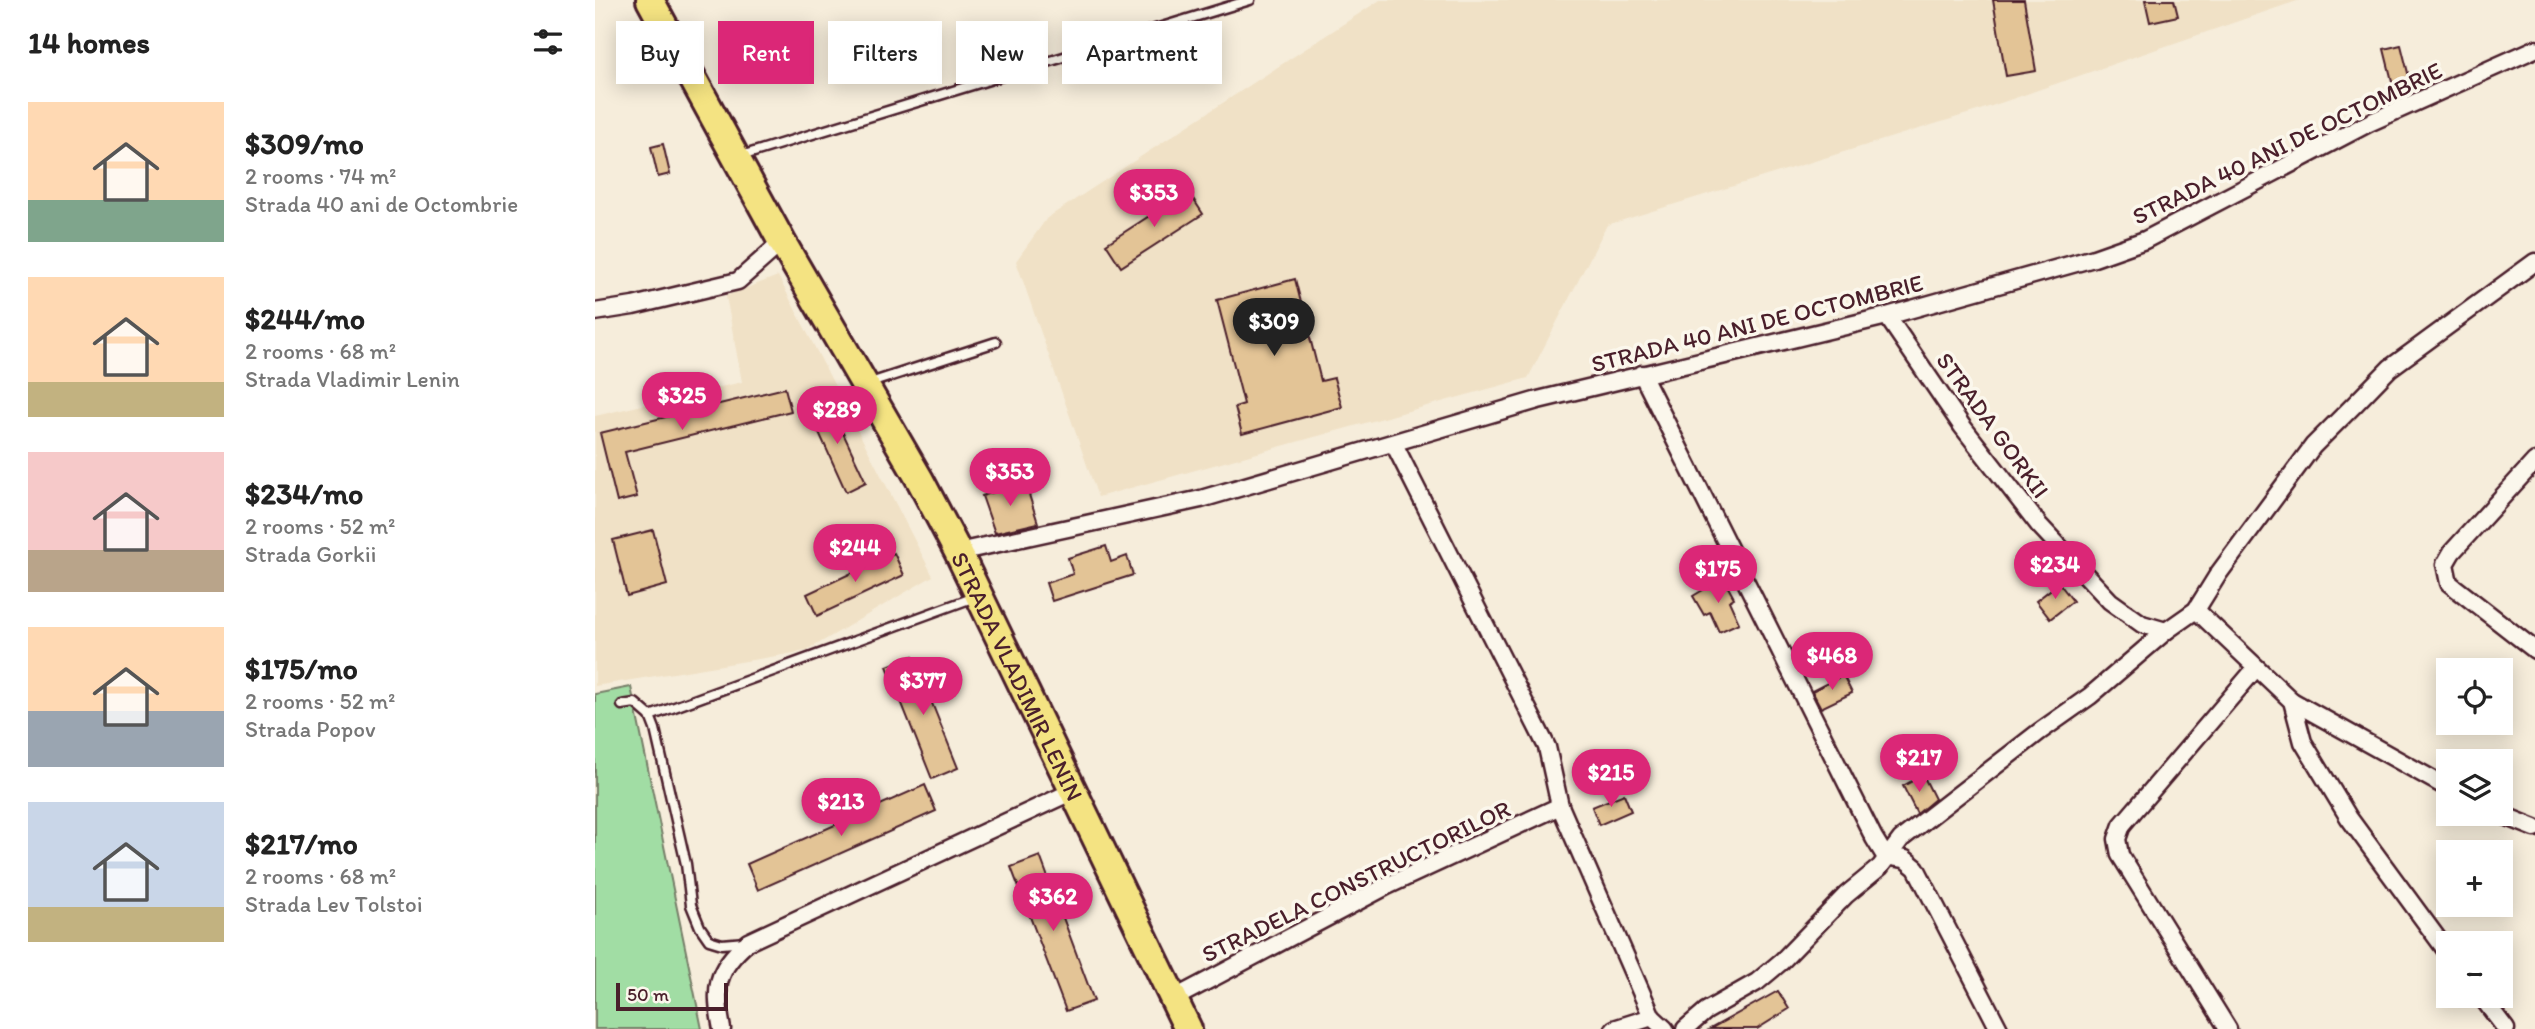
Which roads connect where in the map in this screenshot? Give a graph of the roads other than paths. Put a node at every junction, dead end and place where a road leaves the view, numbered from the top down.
1 (650, 0) edge
2 (1249, 0) edge
3 (2535, 49) edge
4 (735, 158) junction
5 (782, 242) junction
6 (2535, 262) edge
7 (595, 312) edge
8 (1887, 316) junction
9 (996, 342) dead end
10 (1642, 374) junction
11 (864, 385) junction
12 (1394, 444) junction
13 (2535, 461) edge
14 (958, 552) junction
15 (978, 596) junction
16 (2196, 610) junction
17 (2166, 631) junction
18 (2535, 650) edge
19 (2256, 668) junction
20 (2292, 701) junction
21 (622, 705) dead end
22 (650, 716) junction
23 (2436, 782) edge
24 (1071, 792) junction
25 (1560, 806) junction
26 (2513, 819) edge
27 (2535, 828) edge
28 (1885, 856) junction
29 (2436, 937) edge
30 (748, 942) junction
31 (1173, 999) junction
32 (2490, 1008) edge
33 (1652, 1017) junction
34 (722, 1029) edge
35 (1188, 1029) edge
36 (1614, 1029) edge
37 (1665, 1029) edge
38 (1685, 1029) edge
39 (1999, 1029) edge
40 (2228, 1029) edge
41 (2506, 1029) edge

1 - 4 main road, STRADA VLADIMIR LENIN
2 - 4 lane
3 - 8 street, STRADA 40 ANI DE OCTOMBRIE
4 - 5 main road, STRADA VLADIMIR LENIN
5 - 7 street
5 - 11 main road, STRADA VLADIMIR LENIN
6 - 16 street
8 - 10 street, STRADA 40 ANI DE OCTOMBRIE
8 - 17 street, STRADA GORKII
9 - 11 lane
10 - 12 street, STRADA 40 ANI DE OCTOMBRIE
10 - 28 street
11 - 14 main road, STRADA VLADIMIR LENIN
12 - 14 street, STRADA 40 ANI DE OCTOMBRIE
12 - 25 street
13 - 18 street
14 - 15 main road, STRADA VLADIMIR LENIN
15 - 22 lane
15 - 24 main road, STRADA VLADIMIR LENIN
16 - 17 street
16 - 19 street
17 - 28 street
19 - 20 street
19 - 40 street
20 - 23 street
20 - 29 street
21 - 22 lane
22 - 30 lane
24 - 30 street
24 - 31 main road, STRADA VLADIMIR LENIN
25 - 31 street, STRADELA CONSTRUCTORILOR
25 - 33 street
26 - 27 street
28 - 38 street
28 - 39 street
30 - 34 street
31 - 35 main road, STRADA VLADIMIR LENIN
32 - 41 street
33 - 36 street
33 - 37 street

